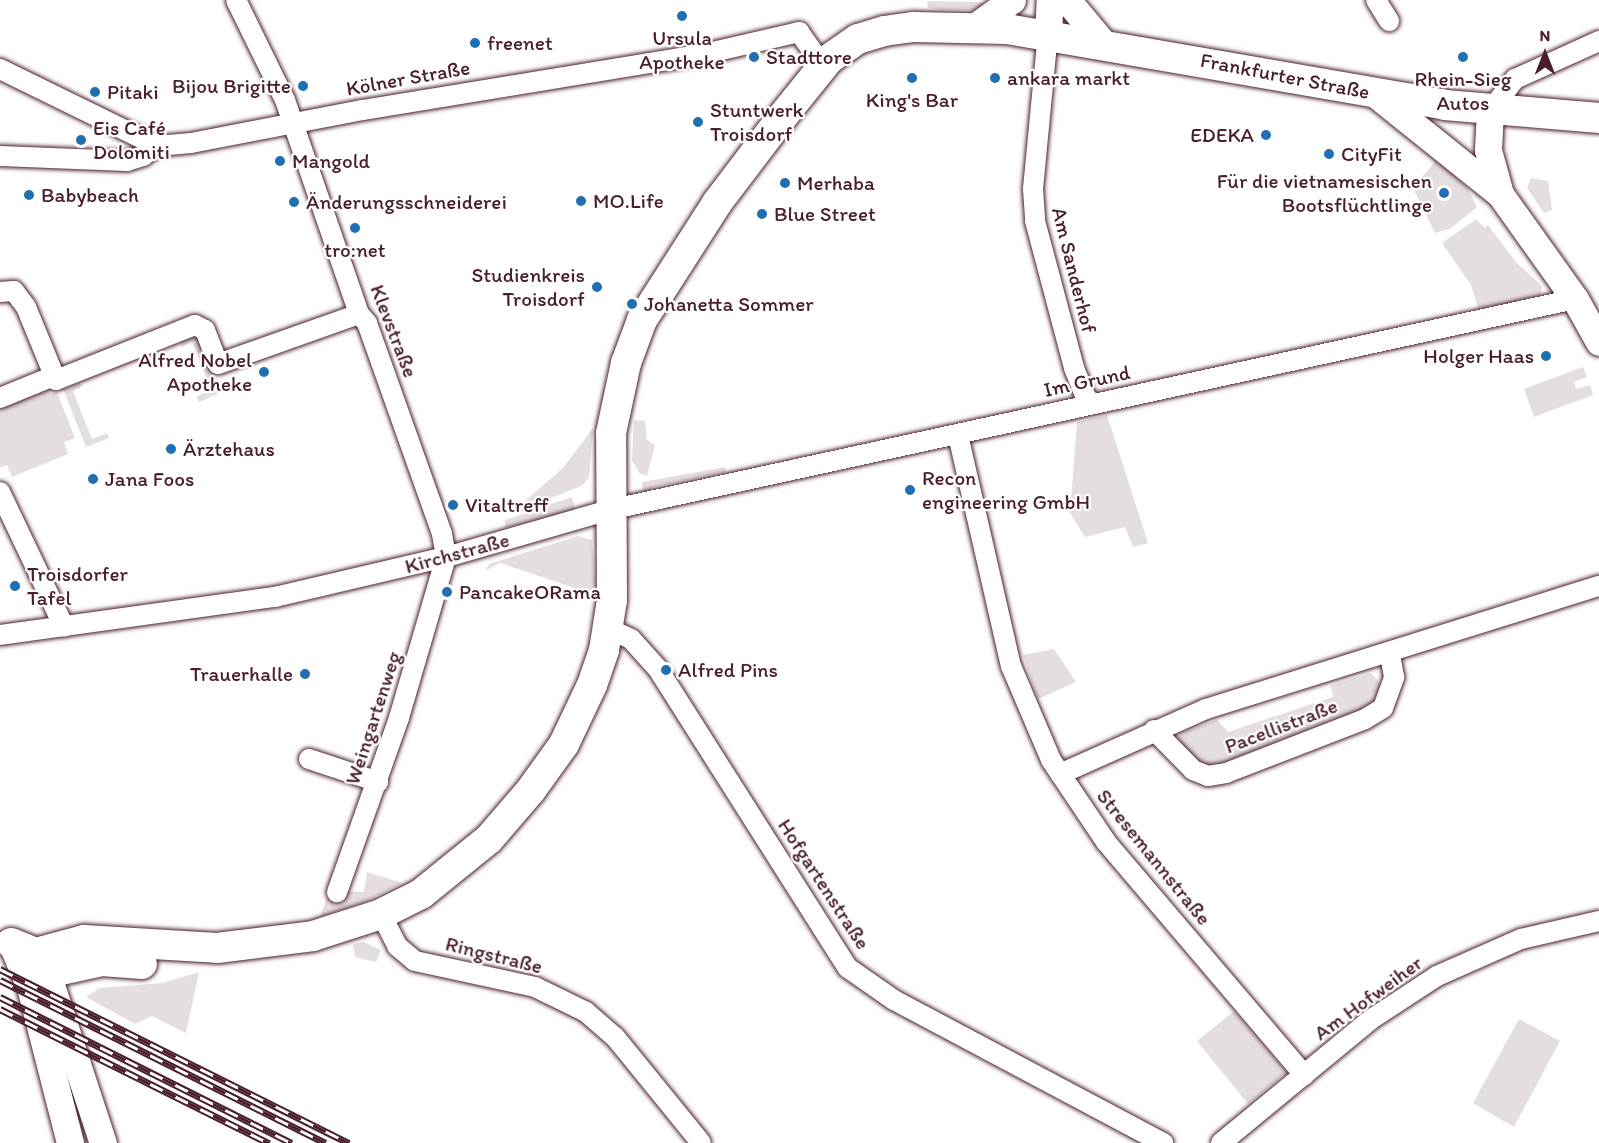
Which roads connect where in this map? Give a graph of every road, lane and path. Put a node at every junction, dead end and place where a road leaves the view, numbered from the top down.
1 (236, 0) edge
2 (1012, 0) edge
3 (1050, 0) edge
4 (1067, 0) edge
5 (1376, 0) edge
6 (1389, 21) dead end
7 (973, 27) junction
8 (1048, 33) junction
9 (1599, 41) edge
10 (1103, 43) junction
11 (823, 66) junction
12 (0, 69) edge
13 (1374, 93) junction
14 (1490, 111) junction
15 (1599, 118) edge
16 (291, 123) junction
17 (157, 146) junction
18 (0, 156) edge
19 (1500, 194) junction
20 (0, 292) edge
21 (1575, 299) junction
22 (359, 314) junction
23 (1599, 342) edge
24 (55, 378) junction
25 (0, 398) edge
26 (1094, 404) junction
27 (958, 435) junction
28 (0, 492) edge
29 (609, 510) junction
30 (446, 557) junction
31 (1599, 586) edge
32 (64, 627) junction
33 (609, 629) junction
34 (0, 635) edge
35 (1390, 654) junction
36 (1154, 730) junction
37 (309, 759) dead end
38 (1060, 774) junction
39 (378, 782) junction
40 (337, 892) dead end
41 (381, 914) junction
42 (1599, 921) edge
43 (25, 958) edge
44 (1304, 1075) junction
45 (105, 1137) edge
46 (69, 1142) edge
47 (700, 1143) edge
48 (1163, 1143) edge
49 (1221, 1143) edge

1 - 16 street, Klevstraße
2 - 7 street
3 - 8 street
4 - 10 street
5 - 6 street
7 - 8 main road, Frankfurter Straße
7 - 11 main road
8 - 10 main road, Frankfurter Straße
8 - 26 street, Am Sanderhof
9 - 14 street
10 - 13 main road, Frankfurter Straße
11 - 16 street, Kölner Straße
11 - 29 main road
12 - 17 street
13 - 14 main road, Frankfurter Straße
13 - 19 street
14 - 15 main road, Frankfurter Straße
14 - 19 street
16 - 17 street, Kölner Straße
16 - 22 street, Klevstraße
17 - 18 street
19 - 21 street
20 - 24 street
21 - 23 street
21 - 26 street, Im Grund
22 - 24 street
22 - 30 street, Klevstraße
24 - 25 street
26 - 27 street, Im Grund
27 - 29 street, Im Grund
27 - 38 street, Stresemannstraße
28 - 32 street
29 - 30 street, Kirchstraße
29 - 33 main road
30 - 32 street, Kirchstraße
30 - 39 street, Weingartenweg
31 - 35 street, Pacellistraße
32 - 34 street, Kirchstraße
33 - 41 main road
33 - 48 street, Hofgartenstraße
35 - 36 street, Pacellistraße
35 - 36 street, Pacellistraße
36 - 38 street, Pacellistraße
37 - 39 street
38 - 44 street, Stresemannstraße
39 - 40 street, Weingartenweg
41 - 43 main road
41 - 47 street, Ringstraße
42 - 44 street, Am Hofweiher
43 - 45 street
43 - 46 street
44 - 49 street, Am Hofweiher

